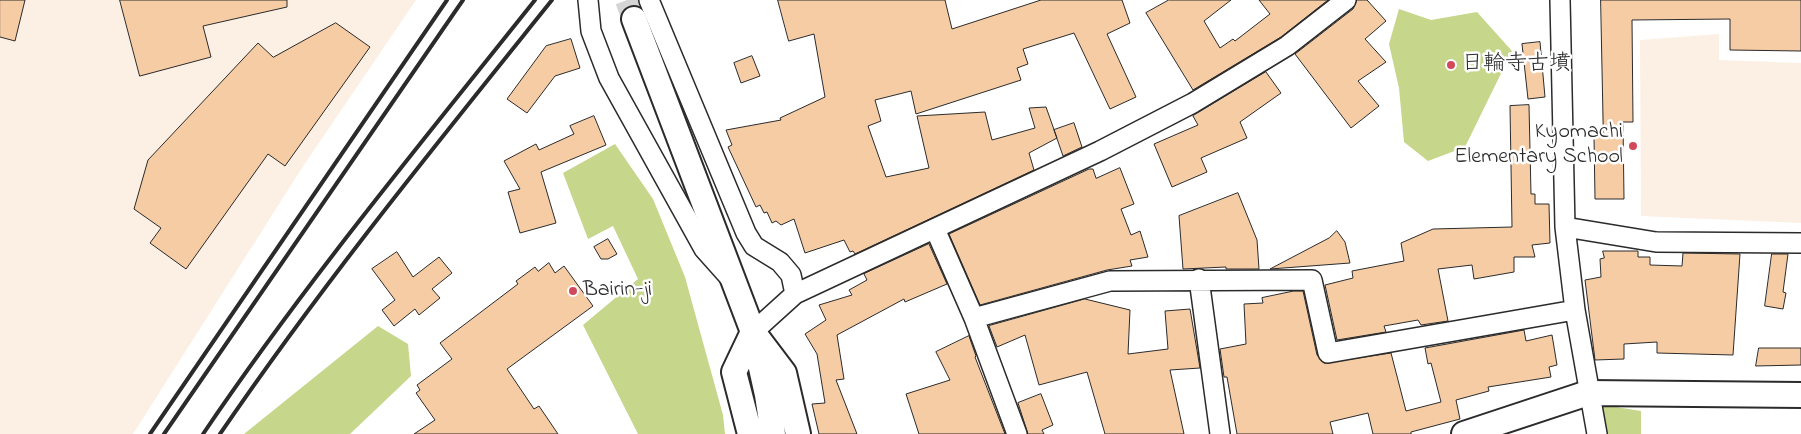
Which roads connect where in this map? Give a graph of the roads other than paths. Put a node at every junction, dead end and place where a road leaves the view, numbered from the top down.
1 (588, 0) edge
2 (649, 0) edge
3 (1346, 0) edge
4 (1560, 0) edge
5 (648, 12) edge
6 (1565, 228) junction
7 (935, 229) junction
8 (1801, 243) edge
9 (1199, 279) junction
10 (736, 285) junction
11 (795, 294) junction
12 (1574, 310) junction
13 (974, 318) junction
14 (753, 332) junction
15 (1588, 393) junction
16 (1801, 395) edge
17 (750, 434) edge
18 (773, 434) edge
19 (798, 434) edge
20 (1017, 434) edge
21 (1220, 434) edge
22 (1464, 434) edge
23 (1597, 434) edge

1 - 10 street
2 - 5 street
3 - 7 street
4 - 6 street
5 - 10 street
5 - 11 street
6 - 8 street
6 - 12 street
7 - 11 street
7 - 13 street
9 - 12 street
9 - 13 street
9 - 21 street
10 - 14 street
11 - 14 street
12 - 15 street
13 - 20 street
14 - 17 street
14 - 18 street
14 - 19 street
15 - 16 street
15 - 22 street
15 - 23 street

